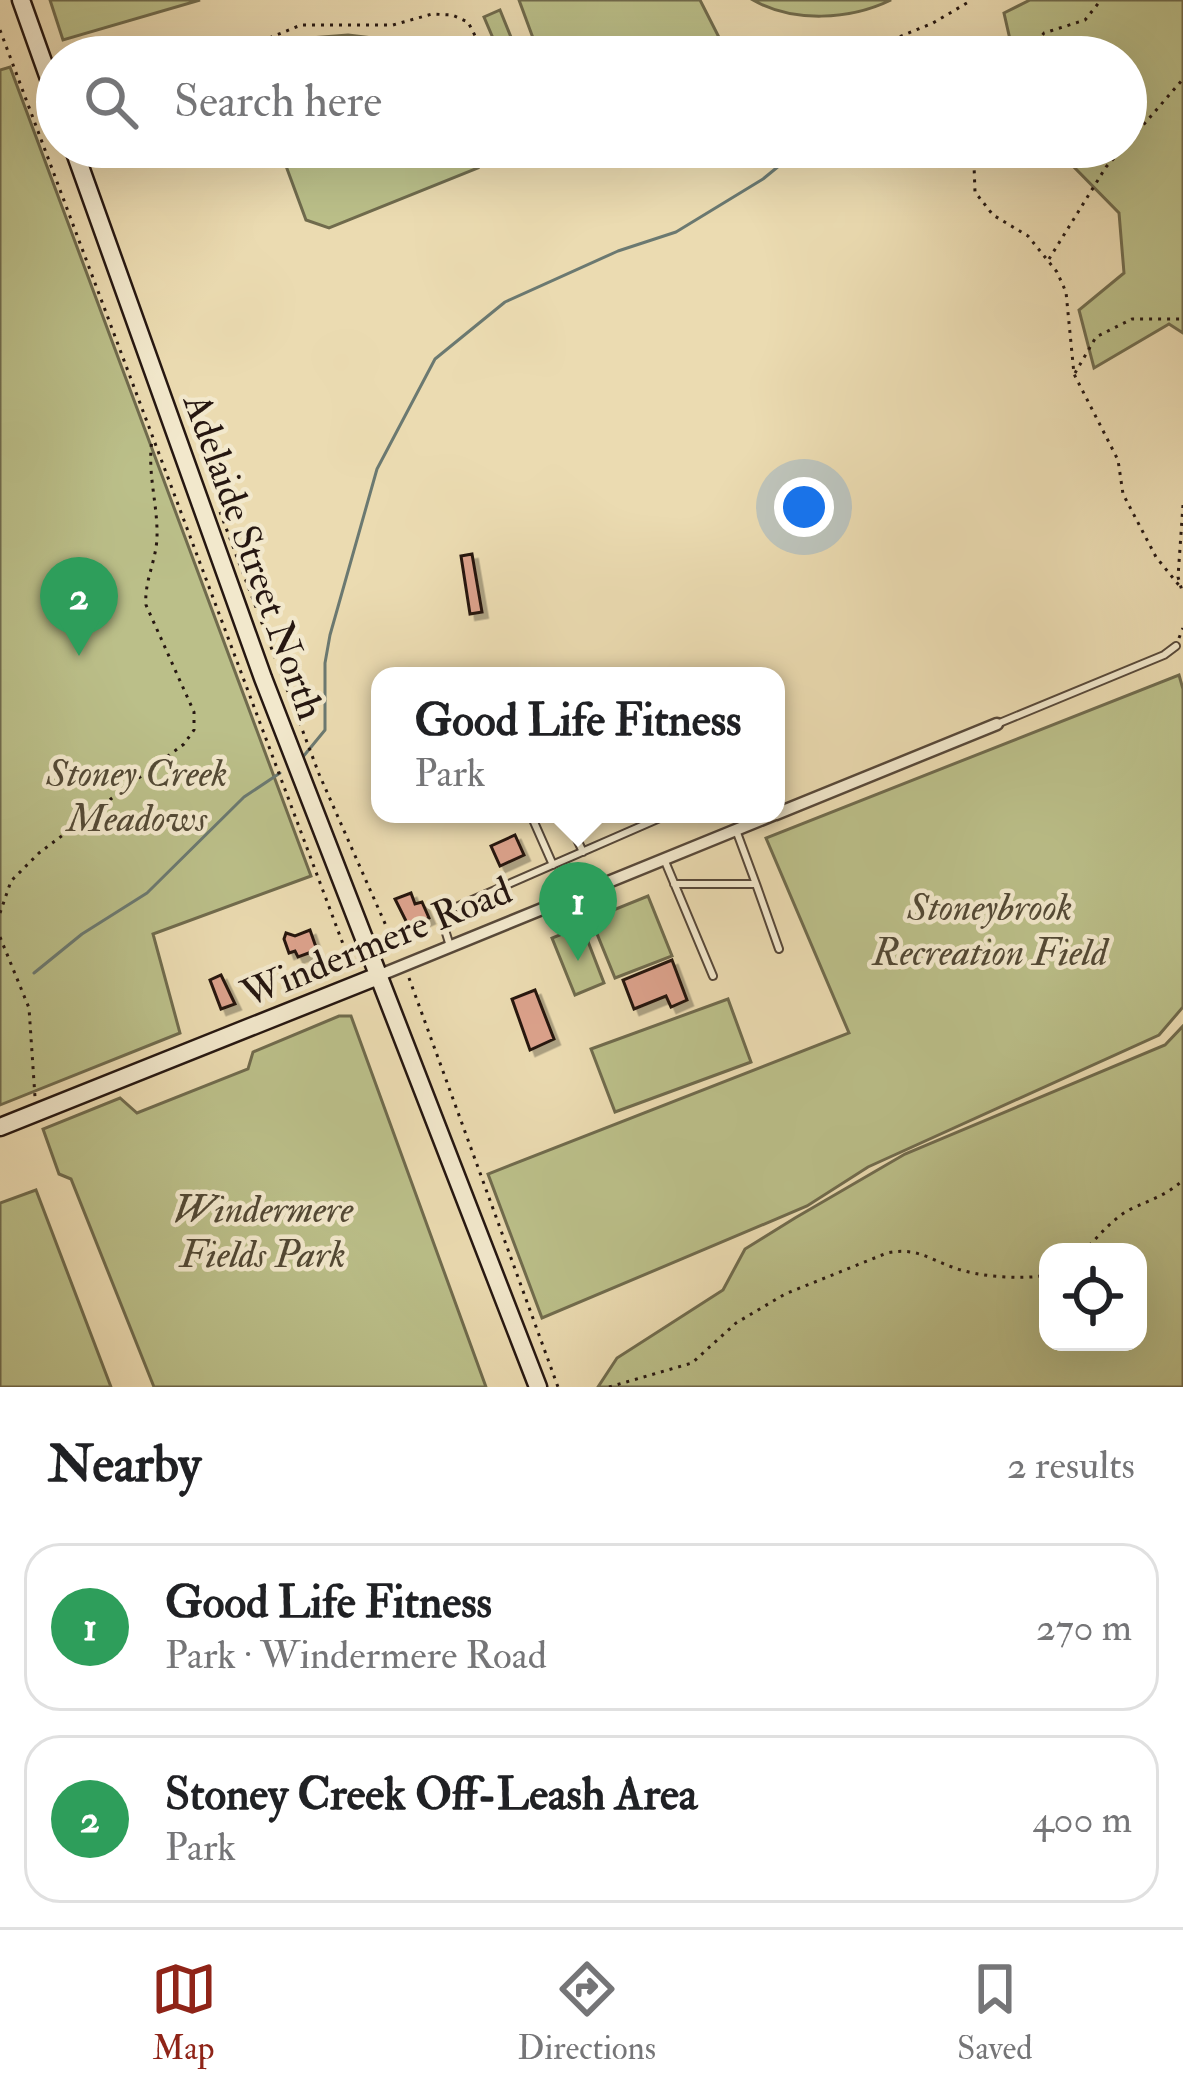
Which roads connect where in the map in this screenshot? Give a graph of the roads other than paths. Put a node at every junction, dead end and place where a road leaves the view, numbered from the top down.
1 (21, 0) edge
2 (36, 42) edge
3 (81, 168) edge
4 (1176, 646) dead end
5 (997, 724) joint
6 (785, 810) edge
7 (534, 823) edge
8 (569, 823) edge
9 (649, 823) edge
10 (754, 823) edge
11 (736, 830) junction
12 (583, 852) junction
13 (664, 859) junction
14 (553, 865) junction
15 (674, 884) junction
16 (756, 884) junction
17 (450, 946) junction
18 (779, 949) dead end
19 (378, 976) junction
20 (713, 976) dead end
21 (0, 1126) edge
22 (538, 1387) edge

1 - 2 main road
3 - 19 main road, Adelaide Street North
4 - 5 lane
5 - 6 street, Windermere Road
7 - 14 lane
8 - 12 lane
9 - 12 lane
10 - 11 street, Windermere Road
11 - 13 street, Windermere Road
11 - 16 lane
12 - 14 lane
13 - 15 lane
13 - 17 street, Windermere Road
14 - 17 lane
15 - 16 lane
15 - 20 lane
16 - 18 lane
17 - 19 street, Windermere Road
19 - 21 main road, Windermere Road
19 - 22 main road, Adelaide Street North

